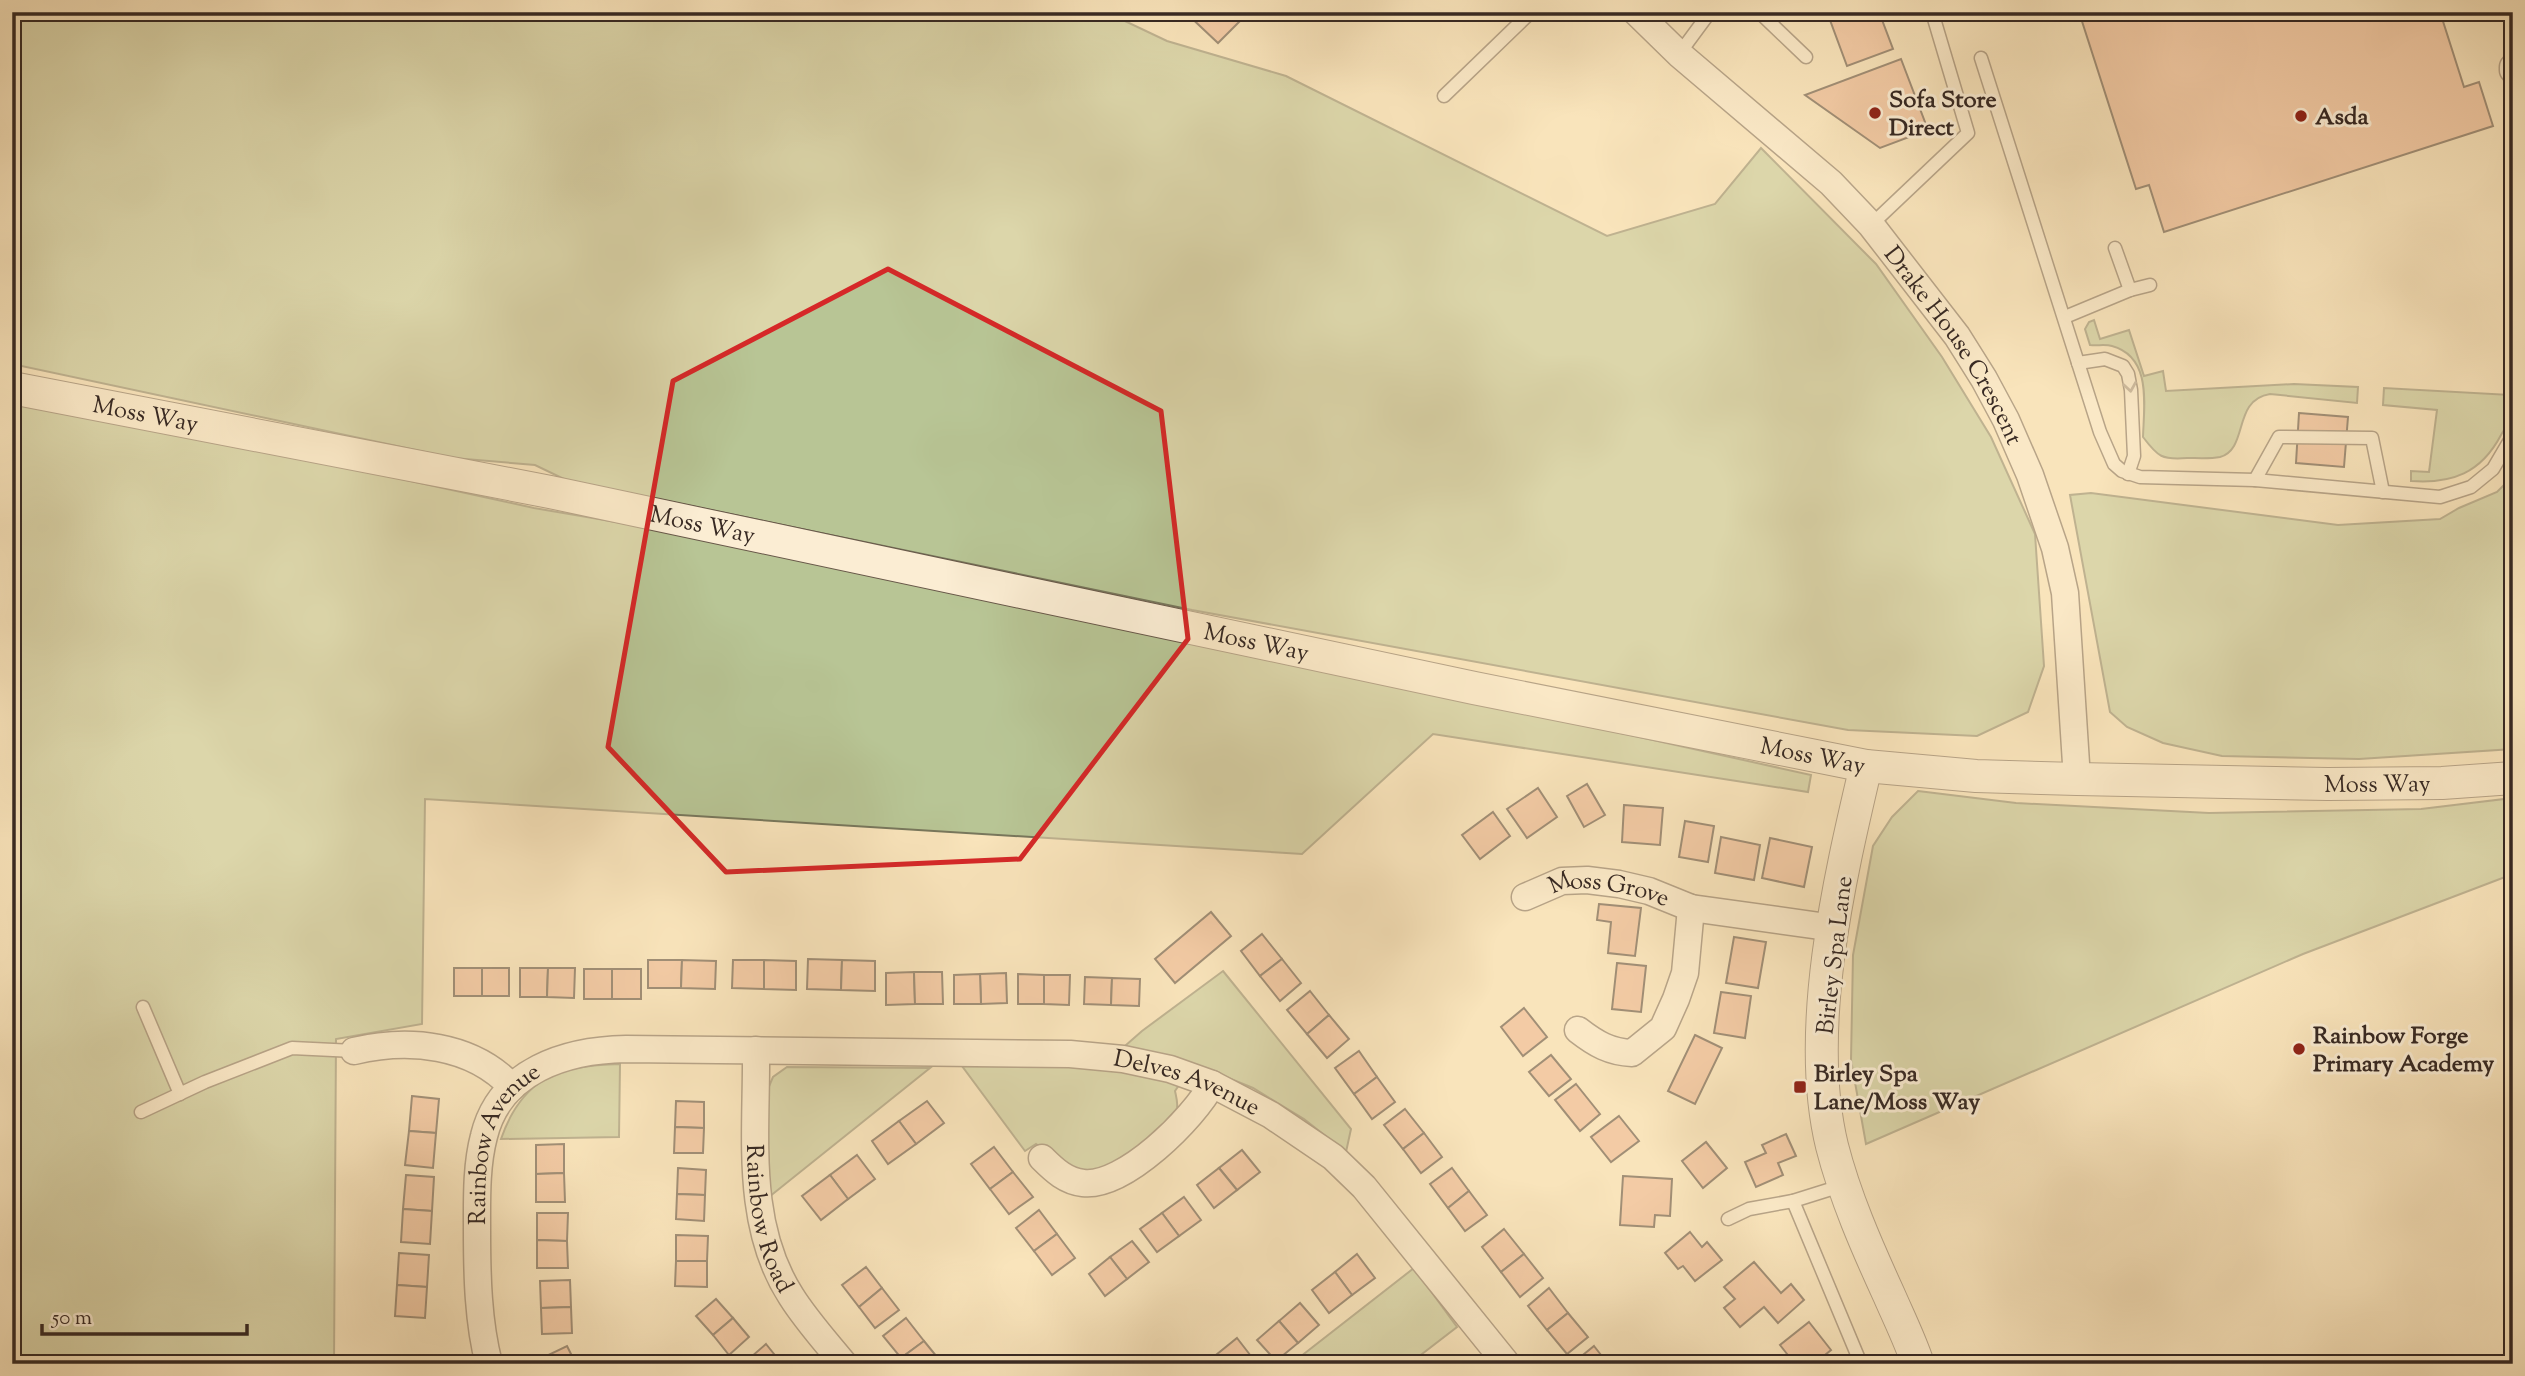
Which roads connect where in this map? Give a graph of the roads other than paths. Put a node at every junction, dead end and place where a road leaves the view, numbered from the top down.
1 (1531, 12) edge
2 (1636, 12) edge
3 (1710, 12) edge
4 (1759, 12) edge
5 (1932, 12) edge
6 (1679, 54) junction
7 (1806, 57) dead end
8 (1981, 58) dead end
9 (1444, 96) dead end
10 (1871, 225) junction
11 (2115, 248) dead end
12 (2150, 285) dead end
13 (2130, 290) junction
14 (2065, 317) junction
15 (2078, 363) junction
16 (12, 388) edge
17 (2513, 435) edge
18 (2128, 474) junction
19 (2255, 480) junction
20 (2383, 492) junction
21 (1866, 766) junction
22 (2513, 778) edge
23 (2077, 779) junction
24 (1525, 897) dead end
25 (1691, 908) junction
26 (1834, 928) junction
27 (143, 1007) dead end
28 (1578, 1030) dead end
29 (756, 1050) junction
30 (354, 1051) joint
31 (1212, 1084) junction
32 (512, 1087) junction
33 (180, 1094) junction
34 (141, 1112) dead end
35 (1042, 1158) dead end
36 (1844, 1185) junction
37 (1793, 1201) junction
38 (1728, 1219) dead end
39 (489, 1364) edge
40 (844, 1364) edge
41 (1507, 1364) edge
42 (1861, 1364) edge
43 (1919, 1364) edge

1 - 9 lane
2 - 6 street, Drake House Crescent
3 - 6 lane
4 - 7 lane
5 - 10 lane
6 - 10 street, Drake House Crescent
8 - 14 lane
10 - 23 street, Drake House Crescent
11 - 13 lane
12 - 13 lane
13 - 14 lane
14 - 15 lane
15 - 18 lane
15 -> 18 lane
16 - 21 street, Moss Way
17 - 20 lane
18 - 19 lane
19 - 20 lane
19 - 20 lane
21 - 23 street, Moss Way
21 - 26 street, Birley Spa Lane
22 - 23 street, Moss Way
24 - 25 street, Moss Grove
25 - 26 street, Moss Grove
25 - 28 street, Moss Grove
26 - 36 street, Birley Spa Lane
27 - 33 lane
29 - 31 street, Delves Avenue
29 - 32 street, Rainbow Avenue
29 - 40 street, Rainbow Road
30 - 32 street
30 - 33 lane
31 - 35 street
31 - 41 street, Delves Avenue
32 - 39 street, Rainbow Avenue
33 - 34 lane
36 - 37 lane
36 - 43 street, Birley Spa Lane
37 - 38 lane
37 - 42 lane

